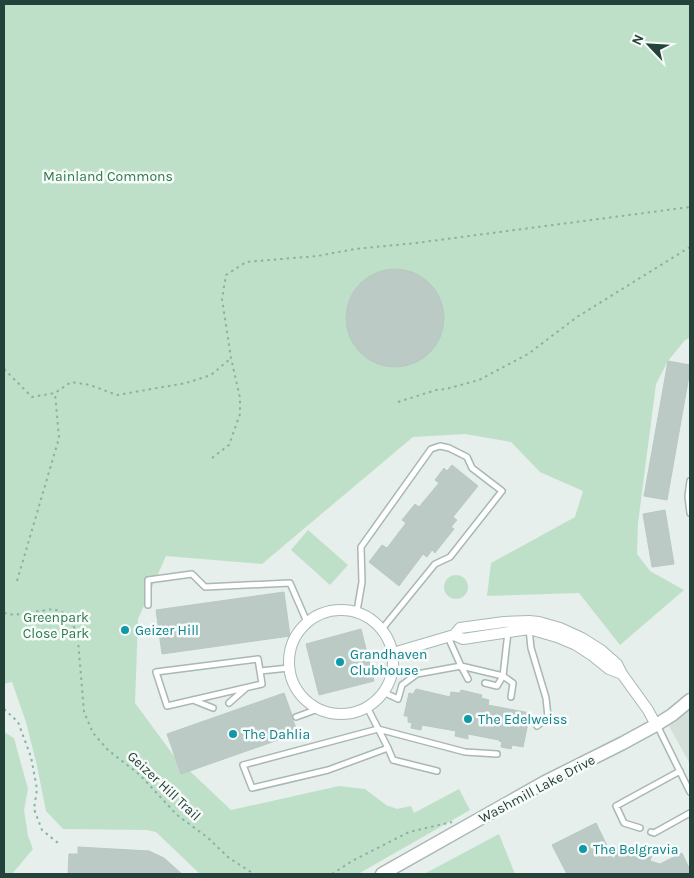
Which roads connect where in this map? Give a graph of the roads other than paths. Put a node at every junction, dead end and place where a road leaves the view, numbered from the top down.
1 (690, 481) edge
2 (690, 513) edge
3 (148, 605) dead end
4 (357, 611) junction
5 (307, 622) junction
6 (529, 625) junction
7 (382, 629) junction
8 (508, 631) junction
9 (451, 636) junction
10 (393, 653) junction
11 (461, 666) junction
12 (289, 668) junction
13 (260, 671) junction
14 (503, 676) junction
15 (468, 679) dead end
16 (485, 683) dead end
17 (245, 688) junction
18 (383, 692) junction
19 (511, 698) dead end
20 (192, 700) junction
21 (690, 700) edge
22 (229, 702) dead end
23 (367, 707) junction
24 (213, 708) dead end
25 (318, 709) junction
26 (296, 717) dead end
27 (656, 725) junction
28 (537, 726) dead end
29 (378, 729) junction
30 (388, 748) junction
31 (497, 754) dead end
32 (437, 770) dead end
33 (680, 771) junction
34 (690, 792) edge
35 (690, 813) edge
36 (640, 828) dead end
37 (651, 832) dead end
38 (382, 874) edge

1 - 2 lane
3 - 5 lane
4 - 5 street
4 - 7 street
4 - 7 lane
5 - 12 street
6 - 8 street
6 - 9 street
6 - 27 street
6 - 28 lane
7 - 10 street
8 - 9 street
8 - 14 lane
9 - 10 street
9 - 11 lane
10 - 18 street
11 - 14 lane
11 - 15 lane
11 - 18 lane
12 - 13 lane
12 - 25 street
13 - 17 lane
13 - 20 lane
14 - 16 lane
14 - 19 lane
17 - 20 lane
17 - 22 lane
18 - 23 street
20 - 24 lane
21 - 27 street, Washmill Lake Drive
23 - 25 street
23 - 29 lane
25 - 26 lane
27 - 33 lane
27 - 38 street, Washmill Lake Drive
29 - 30 lane
29 - 30 lane
29 - 31 lane
30 - 32 lane
33 - 34 lane
33 - 36 lane
35 - 37 lane

